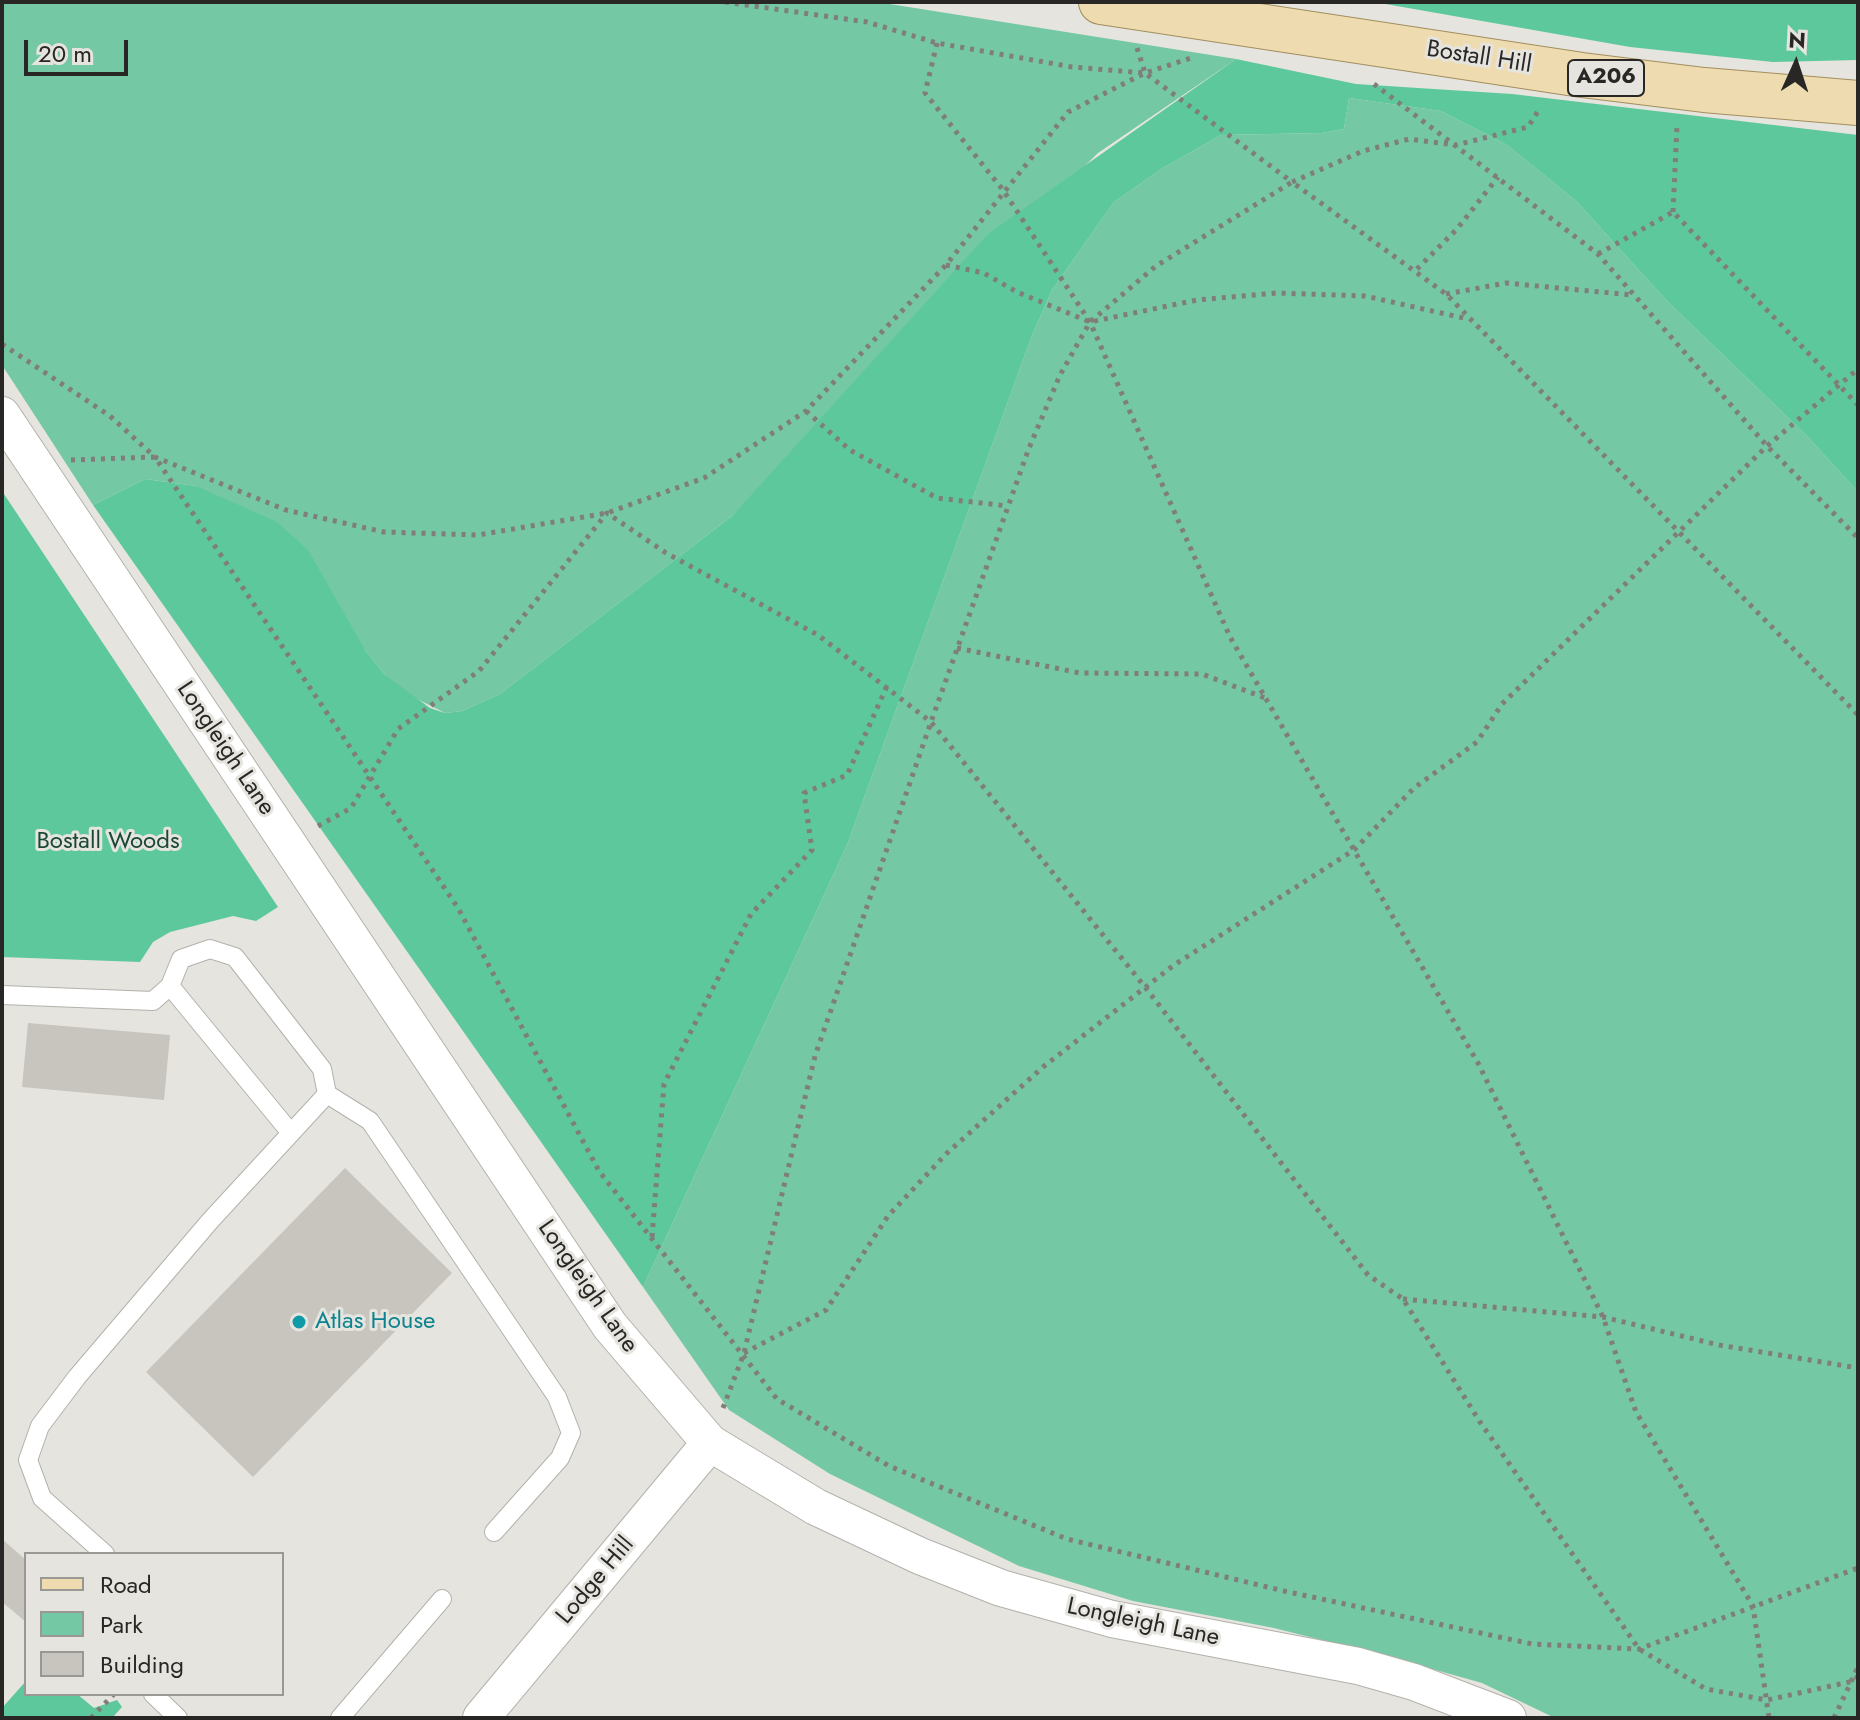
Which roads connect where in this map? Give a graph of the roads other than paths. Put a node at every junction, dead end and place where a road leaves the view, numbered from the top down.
1 (1101, 2) edge
2 (1858, 103) edge
3 (2, 415) edge
4 (170, 986) junction
5 (2, 995) edge
6 (327, 1094) junction
7 (290, 1132) junction
8 (710, 1443) junction
9 (494, 1532) dead end
10 (103, 1552) edge
11 (442, 1599) dead end
12 (154, 1696) edge
13 (168, 1715) edge
14 (340, 1718) edge
15 (481, 1718) edge
16 (1508, 1718) edge

1 - 2 main road, Bostall Hill / A206
3 - 8 street, Longleigh Lane
4 - 5 lane
4 - 6 lane
4 - 7 lane
6 - 7 lane
6 - 9 lane
7 - 10 lane
8 - 15 street, Lodge Hill
8 - 16 street, Longleigh Lane
11 - 14 lane
12 - 13 lane

